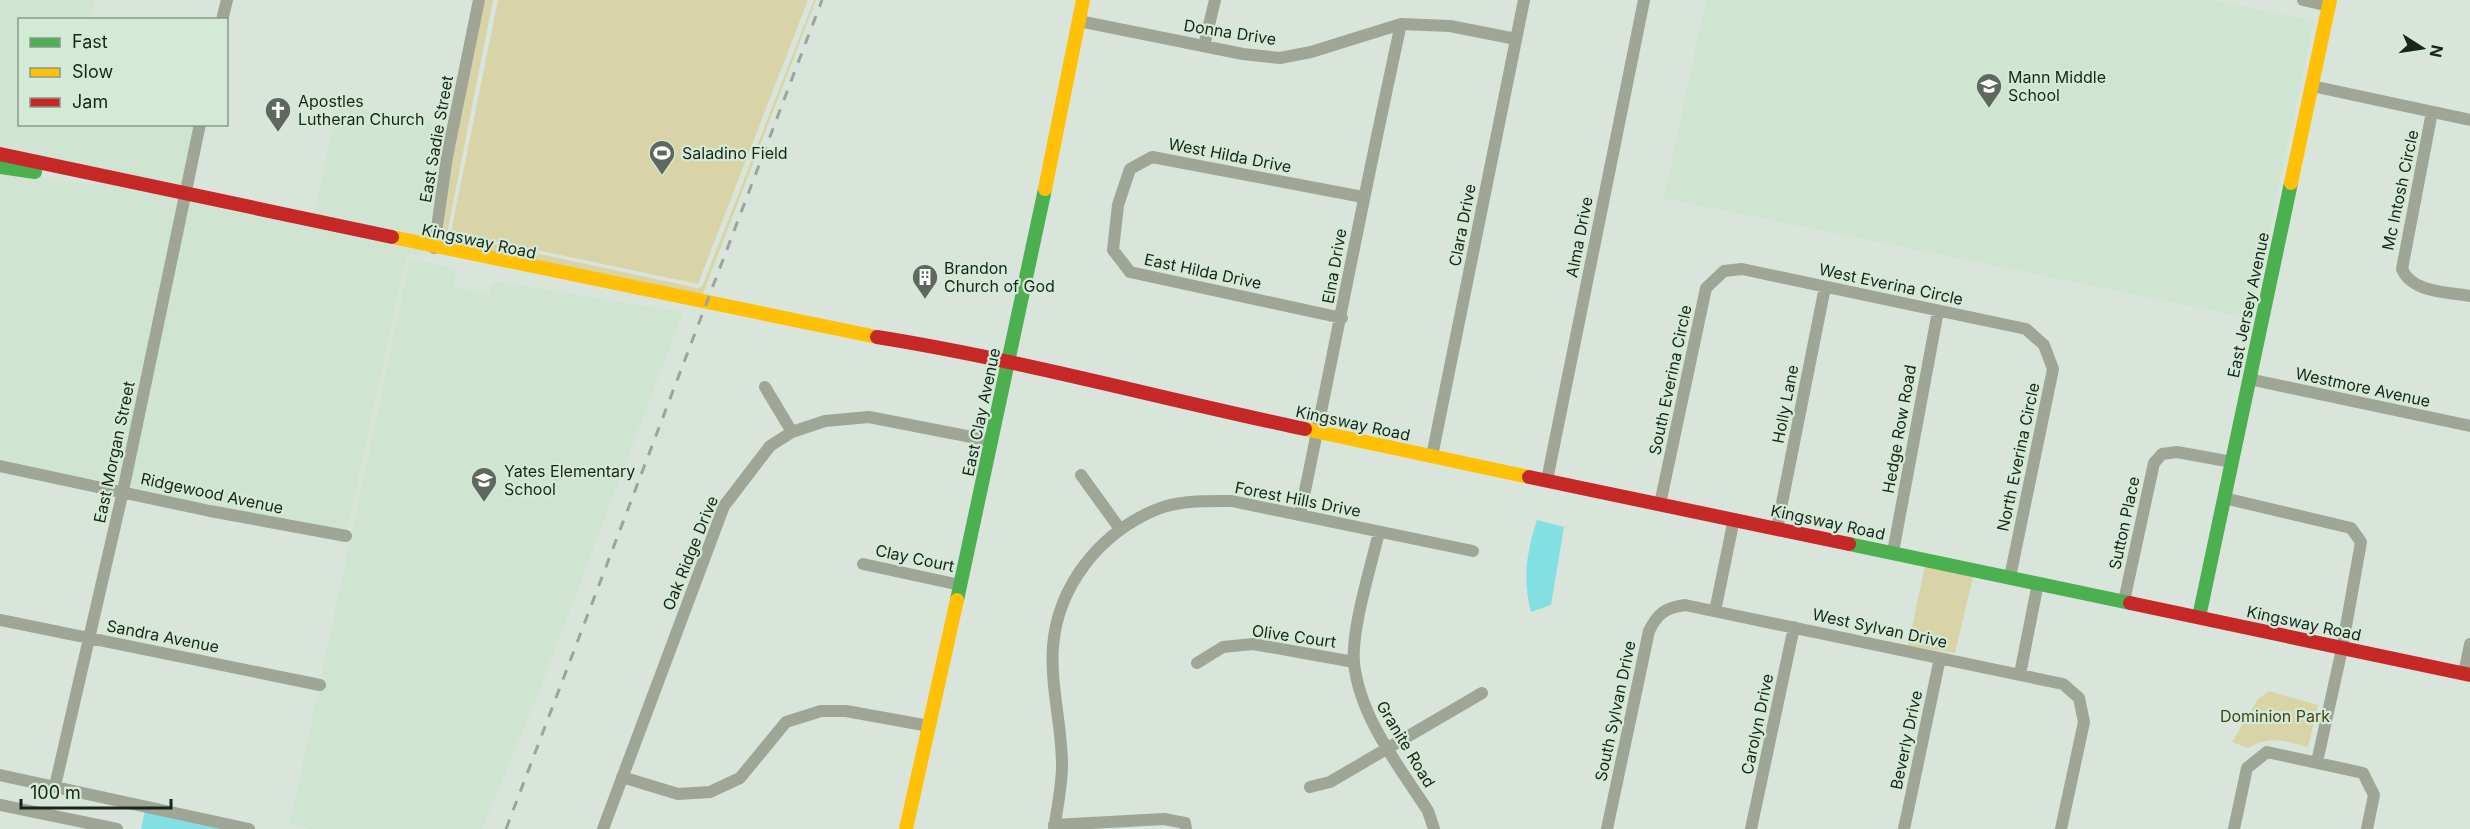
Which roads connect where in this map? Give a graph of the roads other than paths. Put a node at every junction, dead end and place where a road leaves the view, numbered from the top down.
1 (226, 0) edge
2 (479, 0) edge
3 (1083, 0) edge
4 (1215, 0) edge
5 (1524, 0) edge
6 (1644, 0) edge
7 (2303, 0) edge
8 (2329, 3) edge
9 (222, 18) edge
10 (1079, 21) junction
11 (1401, 24) junction
12 (1516, 39) junction
13 (1204, 46) junction
14 (2312, 86) junction
15 (2432, 112) junction
16 (2470, 120) edge
17 (200, 126) edge
18 (0, 154) edge
19 (0, 167) edge
20 (110, 180) junction
21 (185, 195) junction
22 (1363, 197) junction
23 (1118, 205) joint
24 (434, 248) junction
25 (1724, 271) joint
26 (1826, 287) junction
27 (2470, 296) edge
28 (1938, 311) junction
29 (1341, 318) junction
30 (2044, 345) joint
31 (1008, 367) junction
32 (2249, 379) junction
33 (765, 387) dead end
34 (2470, 426) edge
35 (792, 432) junction
36 (1317, 432) junction
37 (992, 441) junction
38 (1432, 456) junction
39 (2232, 462) junction
40 (0, 466) edge
41 (1081, 475) dead end
42 (1547, 480) junction
43 (123, 491) junction
44 (2224, 498) junction
45 (1660, 504) junction
46 (1300, 515) junction
47 (1734, 519) junction
48 (1777, 528) junction
49 (1120, 529) junction
50 (1379, 532) junction
51 (346, 536) dead end
52 (1473, 551) dead end
53 (1893, 552) junction
54 (863, 564) dead end
55 (2010, 577) junction
56 (2038, 583) junction
57 (960, 585) junction
58 (2124, 601) junction
59 (1669, 607) joint
60 (1715, 611) junction
61 (2199, 617) junction
62 (0, 620) edge
63 (1794, 627) junction
64 (88, 640) junction
65 (2470, 644) edge
66 (2342, 649) junction
67 (1940, 657) junction
68 (1354, 662) junction
69 (1197, 663) dead end
70 (2020, 674) junction
71 (2467, 674) edge
72 (320, 685) dead end
73 (1482, 693) dead end
74 (929, 726) junction
75 (1388, 748) junction
76 (2317, 762) junction
77 (0, 775) edge
78 (622, 777) junction
79 (55, 786) junction
80 (1310, 787) dead end
81 (0, 805) edge
82 (1054, 827) edge
83 (117, 829) edge
84 (249, 829) edge
85 (603, 829) edge
86 (906, 829) edge
87 (1186, 829) edge
88 (1434, 829) edge
89 (1607, 829) edge
90 (1751, 829) edge
91 (1904, 829) edge
92 (2061, 829) edge
93 (2234, 829) edge
94 (2367, 829) edge

1 - 9 street
2 - 24 street, East Sadie Street
3 - 10 street, East Clay Avenue
4 - 13 street
5 - 12 street, Clara Drive
6 - 42 street, Alma Drive
7 - 8 street
8 - 14 street, East Jersey Avenue
10 - 13 street, Donna Drive
10 - 31 street, East Clay Avenue
11 - 12 street, Donna Drive
11 - 13 street, Donna Drive
11 - 22 street, Elna Drive
12 - 38 street, Clara Drive
14 - 15 street
14 - 32 street, East Jersey Avenue
15 - 16 street
15 - 27 street, Mc Intosh Circle
17 - 21 street, East Morgan Street
18 - 20 street, Kingsway Road
19 - 20 street, Kingsway Road
20 - 21 street, Kingsway Road
21 - 24 street, Kingsway Road
21 - 43 street, East Morgan Street
22 - 23 street, West Hilda Drive
22 - 29 street, Elna Drive
23 - 29 street, East Hilda Drive
24 - 31 street, Kingsway Road
25 - 26 street, West Everina Circle
25 - 45 street, South Everina Circle
26 - 28 street, West Everina Circle
26 - 48 street, Holly Lane
28 - 30 street, West Everina Circle
28 - 53 street, Hedge Row Road
29 - 36 street, Elna Drive
30 - 55 street, North Everina Circle
31 - 36 street, Kingsway Road
31 - 37 street, East Clay Avenue
32 - 34 street, Westmore Avenue
32 - 39 street, East Jersey Avenue
33 - 35 street
35 - 37 street, Oak Ridge Drive
35 - 78 street, Oak Ridge Drive
36 - 38 street, Kingsway Road
36 - 46 street, Elna Drive
37 - 57 street, East Clay Avenue
38 - 42 street, Kingsway Road
39 - 44 street, East Jersey Avenue
39 - 58 street, Sutton Place
40 - 43 street, Ridgewood Avenue
41 - 49 street
42 - 45 street, Kingsway Road
43 - 51 street, Ridgewood Avenue
43 - 64 street, East Morgan Street
44 - 61 street, East Jersey Avenue
44 - 66 street
45 - 47 street, Kingsway Road
46 - 49 street, Forest Hills Drive
46 - 50 street, Forest Hills Drive
47 - 48 street, Kingsway Road
47 - 60 street
48 - 53 street, Kingsway Road
49 - 82 street, Forest Hills Drive
50 - 52 street, Forest Hills Drive
50 - 68 street, Granite Road
53 - 55 street, Kingsway Road
54 - 57 street, Clay Court
55 - 56 street, Kingsway Road
56 - 58 street, Kingsway Road
56 - 70 street
57 - 74 street, East Clay Avenue
58 - 61 street, Kingsway Road
59 - 60 street, West Sylvan Drive
59 - 89 street, South Sylvan Drive
60 - 63 street, West Sylvan Drive
61 - 66 street, Kingsway Road
62 - 64 street, Sandra Avenue
63 - 67 street, West Sylvan Drive
63 - 90 street, Carolyn Drive
64 - 72 street, Sandra Avenue
64 - 79 street, East Morgan Street
65 - 71 street
66 - 71 street, Kingsway Road
66 - 76 street
67 - 70 street, West Sylvan Drive
67 - 91 street, Beverly Drive
68 - 69 street, Olive Court
68 - 75 street, Granite Road
70 - 92 street, West Sylvan Drive
73 - 75 street
74 - 78 street
74 - 86 street, East Clay Avenue
75 - 80 street
75 - 88 street, Granite Road
76 - 93 street
76 - 94 street
77 - 79 street
78 - 85 street, Oak Ridge Drive
79 - 84 street
81 - 83 street
82 - 87 street

